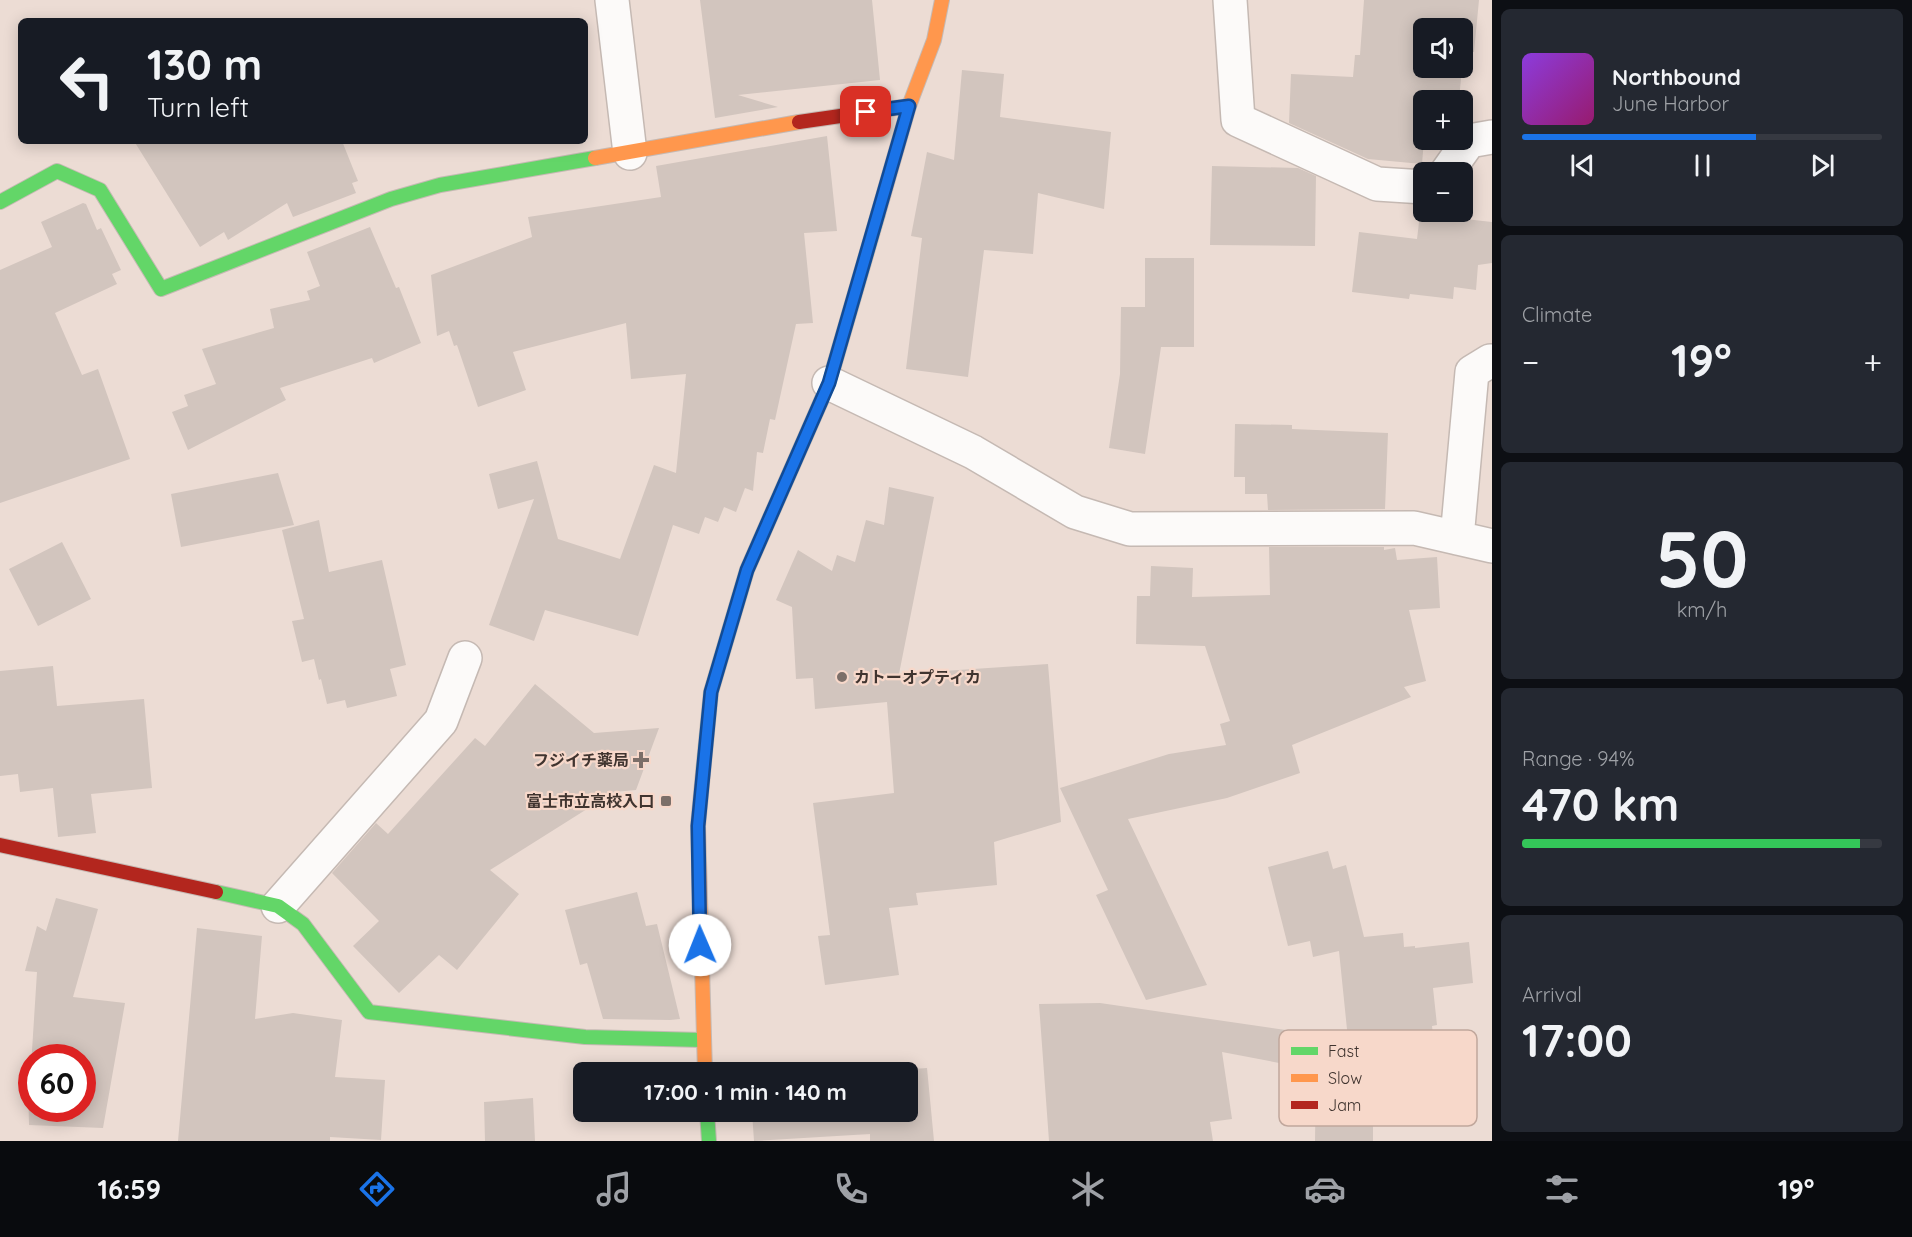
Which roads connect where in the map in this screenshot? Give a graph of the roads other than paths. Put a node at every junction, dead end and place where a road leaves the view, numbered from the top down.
1 (612, 0) edge
2 (942, 0) edge
3 (1230, 0) edge
4 (909, 106) junction
5 (1492, 137) edge
6 (630, 153) junction
7 (1455, 162) edge
8 (1413, 186) edge
9 (0, 202) edge
10 (1490, 361) dead end
11 (829, 383) junction
12 (1456, 538) junction
13 (1492, 546) edge
14 (465, 658) dead end
15 (0, 845) edge
16 (278, 906) junction
17 (702, 1040) junction
18 (704, 1062) edge
19 (708, 1122) edge
20 (709, 1141) edge

1 - 6 street
2 - 4 street
3 - 8 street
4 - 6 street
4 - 11 street
5 - 7 street
6 - 9 street
10 - 12 street
11 - 12 street
11 - 17 street
12 - 13 street
14 - 16 street
15 - 16 street
16 - 17 street
17 - 18 street
19 - 20 street

